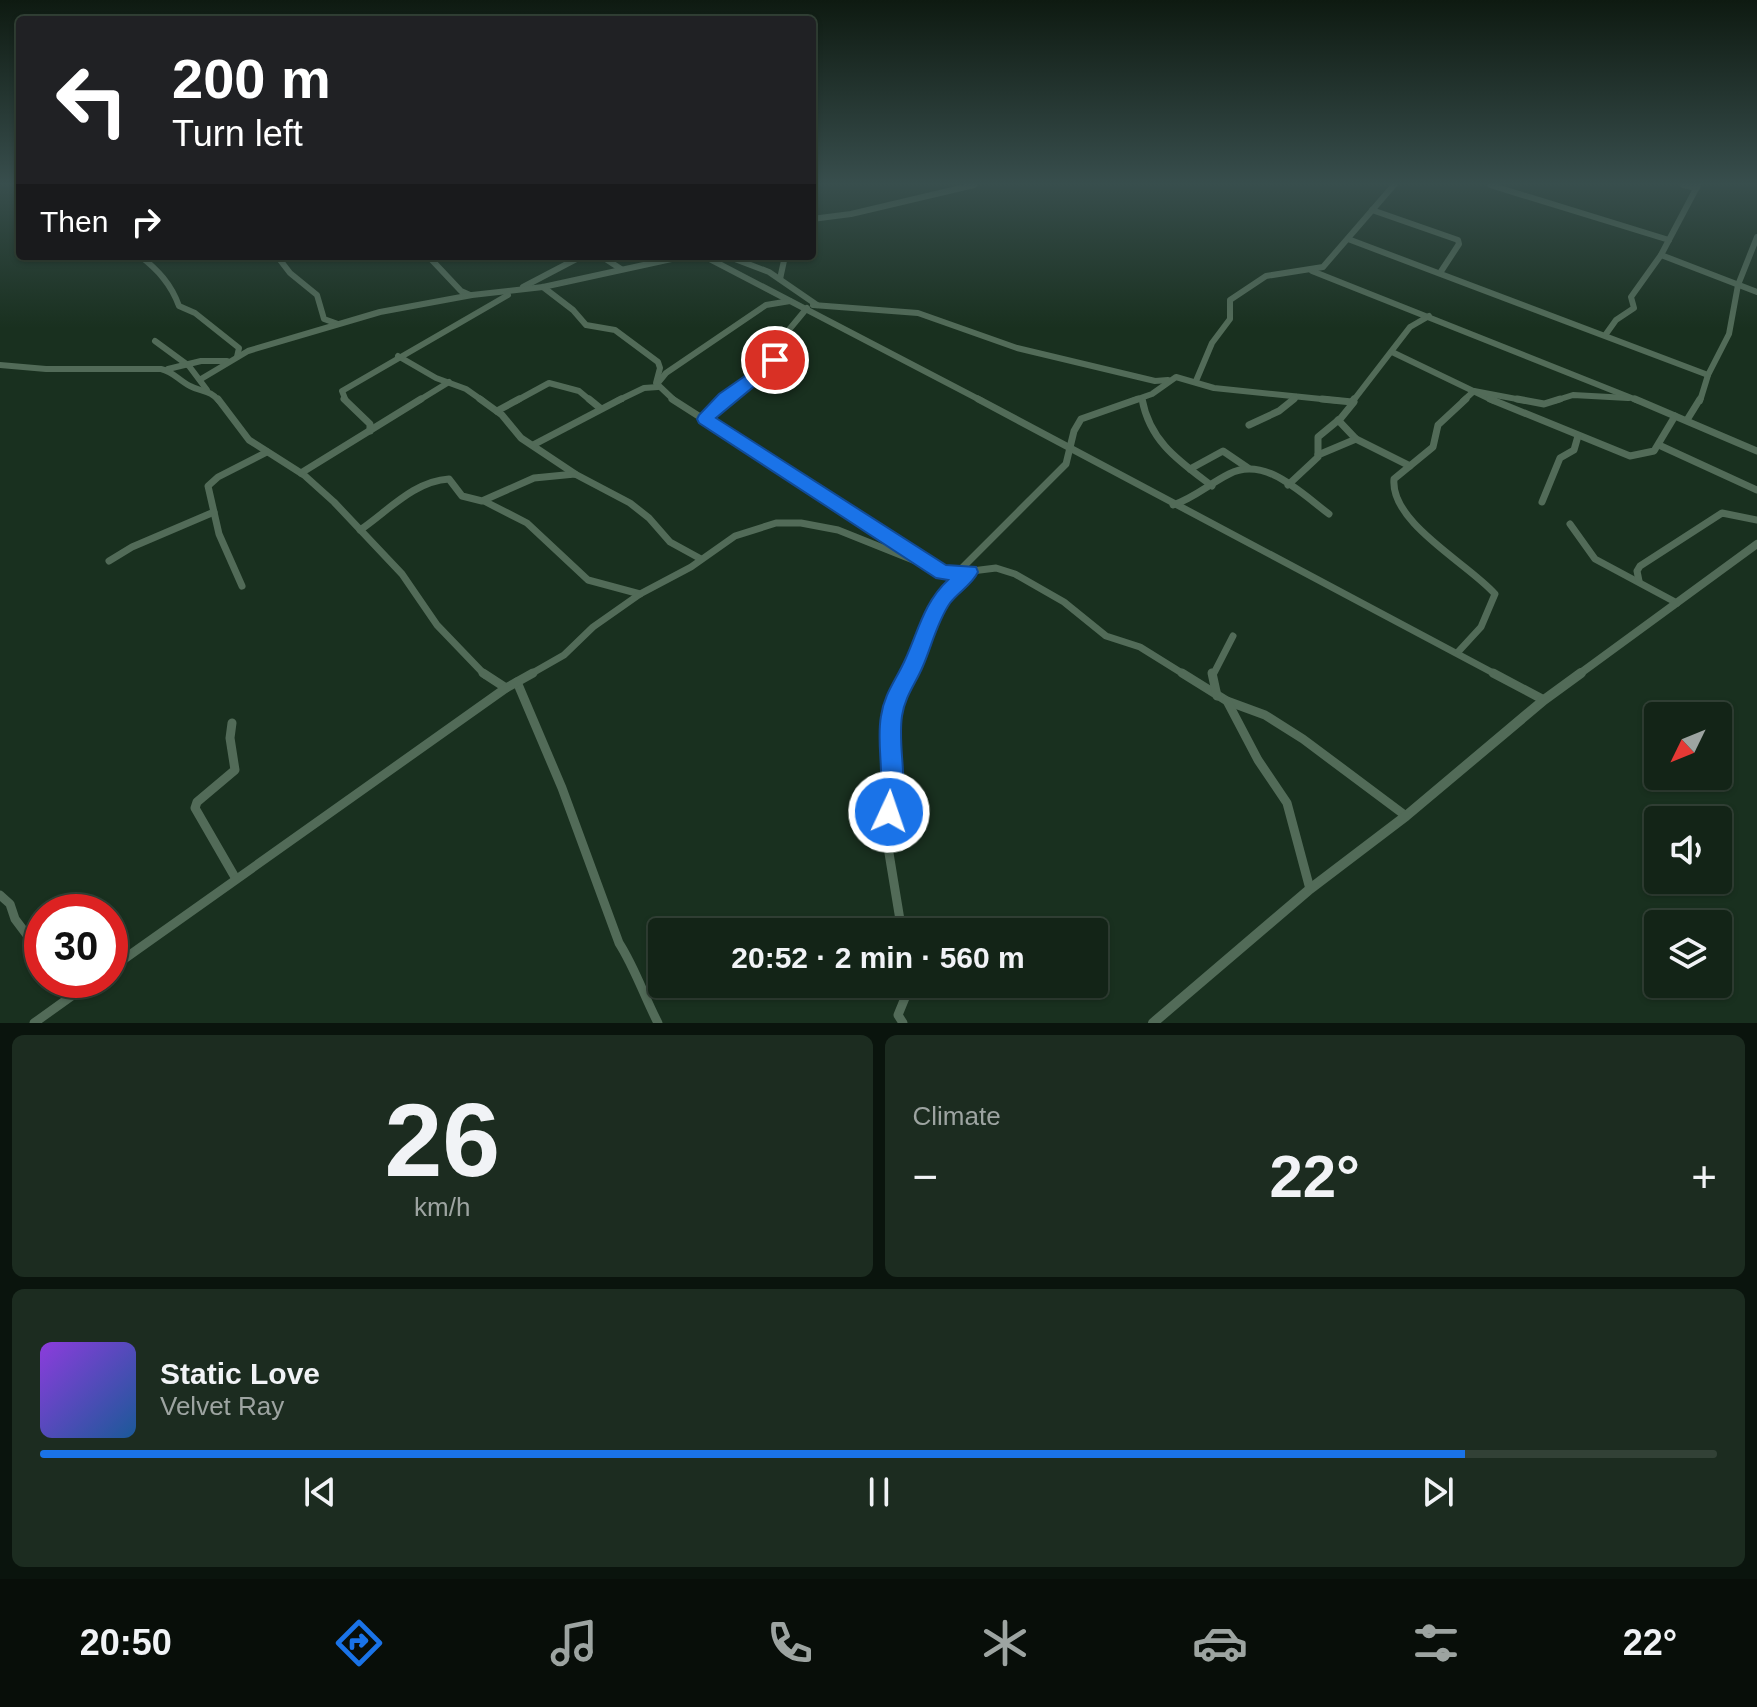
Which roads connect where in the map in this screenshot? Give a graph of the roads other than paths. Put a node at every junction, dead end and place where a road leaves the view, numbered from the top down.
1 (1353, 233) edge
2 (1437, 233) edge
3 (1638, 233) edge
4 (1672, 233) edge
5 (1757, 237) edge
6 (1348, 239) junction
7 (1667, 243) junction
8 (1661, 255) junction
9 (145, 260) edge
10 (280, 260) edge
11 (432, 260) edge
12 (574, 260) edge
13 (607, 260) edge
14 (664, 260) edge
15 (712, 260) edge
16 (738, 260) edge
17 (784, 260) edge
18 (1323, 267) junction
19 (621, 269) junction
20 (1312, 271) junction
21 (1440, 273) junction
22 (1327, 277) junction
23 (780, 279) junction
24 (1738, 285) junction
25 (543, 287) junction
26 (515, 291) junction
27 (1757, 292) edge
28 (472, 295) junction
29 (792, 301) junction
30 (817, 305) junction
31 (804, 307) junction
32 (1429, 316) junction
33 (344, 325) junction
34 (1606, 334) junction
35 (155, 341) dead end
36 (1392, 352) junction
37 (398, 356) junction
38 (237, 357) junction
39 (230, 361) junction
40 (185, 364) junction
41 (0, 365) edge
42 (166, 370) junction
43 (1708, 375) junction
44 (201, 379) junction
45 (1168, 380) junction
46 (1196, 381) junction
47 (450, 382) junction
48 (657, 386) junction
49 (207, 390) junction
50 (1474, 391) junction
51 (1296, 397) junction
52 (1142, 398) junction
53 (1628, 398) junction
54 (1354, 402) junction
55 (600, 408) junction
56 (497, 411) junction
57 (1675, 416) junction
58 (705, 419) junction
59 (1338, 420) junction
60 (1687, 420) junction
61 (1249, 425) dead end
62 (370, 431) junction
63 (1578, 436) junction
64 (1356, 439) junction
65 (533, 445) junction
66 (1661, 446) junction
67 (1070, 449) junction
68 (1757, 451) edge
69 (267, 452) junction
70 (1318, 455) junction
71 (1410, 466) junction
72 (1248, 468) junction
73 (1190, 469) junction
74 (301, 473) junction
75 (575, 474) junction
76 (1288, 485) junction
77 (1212, 486) junction
78 (1757, 490) edge
79 (484, 501) junction
80 (1542, 502) dead end
81 (1173, 505) junction
82 (214, 512) junction
83 (1329, 514) dead end
84 (1757, 520) edge
85 (1570, 524) dead end
86 (360, 530) junction
87 (1757, 544) edge
88 (701, 559) junction
89 (109, 561) dead end
90 (943, 572) junction
91 (969, 572) junction
92 (956, 574) junction
93 (1639, 581) junction
94 (242, 586) dead end
95 (640, 594) junction
96 (1677, 603) junction
97 (1233, 636) dead end
98 (1458, 652) junction
99 (517, 682) junction
100 (506, 688) junction
101 (1217, 696) junction
102 (1544, 700) junction
103 (1227, 701) junction
104 (232, 723) dead end
105 (1406, 816) junction
106 (236, 879) junction
107 (1310, 889) junction
108 (0, 895) edge
109 (900, 918) edge
110 (24, 931) edge
111 (128, 956) edge
112 (69, 998) edge
113 (905, 998) edge
114 (34, 1023) edge
115 (658, 1023) edge
116 (903, 1023) edge
117 (1153, 1023) edge

1 - 6 street
2 - 21 street
3 - 7 street
4 - 7 street
5 - 24 street
6 - 18 street
6 - 21 street
7 - 8 street
8 - 24 street
8 - 34 street
9 - 38 street
10 - 33 street
11 - 28 street
12 - 26 street
13 - 19 street
14 - 19 street
15 - 29 street
16 - 23 street
17 - 23 street
18 - 20 street
18 - 22 street
19 - 25 street
20 - 22 street
20 - 46 street
21 - 34 street
22 - 32 street
23 - 30 street
24 - 27 street
24 - 43 street
25 - 26 street
25 - 48 street
26 - 28 street
26 - 37 street
28 - 33 street
29 - 31 street
29 - 48 street
30 - 31 street
30 - 45 street
31 - 58 street
31 - 67 street
32 - 36 street
32 - 53 street
33 - 38 street
34 - 43 street
35 - 40 street
36 - 50 street
36 - 54 street
37 - 47 street
37 - 62 street
38 - 39 street
39 - 40 street
39 - 44 street
40 - 42 street
40 - 44 street
41 - 42 street
42 - 49 street
43 - 60 street
44 - 49 street
45 - 46 street
45 - 52 street
46 - 51 street
47 - 56 street
47 - 62 street
48 - 55 street
48 - 58 street
49 - 69 street
50 - 53 street
50 - 63 street
50 - 71 street
51 - 54 street
51 - 61 street
52 - 67 street
52 - 73 street
53 - 57 street
54 - 59 street
55 - 56 street
55 - 65 street
56 - 65 street
57 - 60 street
57 - 66 street
58 - 90 street
59 - 64 street
59 - 70 street
60 - 68 street
62 - 74 street
63 - 66 street
63 - 80 street
64 - 70 street
64 - 71 street
65 - 75 street
66 - 78 street
67 - 81 street
67 - 92 street
69 - 74 street
69 - 82 street
70 - 76 street
71 - 98 street
72 - 73 street
72 - 76 street
72 - 77 street
73 - 77 street
74 - 86 street
75 - 79 street
75 - 88 street
76 - 83 street
77 - 81 street
79 - 86 street
79 - 95 street
81 - 98 street
82 - 89 street
82 - 94 street
84 - 93 street
85 - 93 street
86 - 100 street
87 - 96 street
88 - 90 street
88 - 95 street
90 - 92 street
91 - 92 street
91 - 101 street
91 - 109 street
93 - 96 street
95 - 99 street
96 - 102 street
97 - 101 street
98 - 102 street
99 - 100 street
99 - 115 street
100 - 106 street
101 - 103 street
102 - 105 street
103 - 105 street
103 - 107 street
104 - 106 street
105 - 107 street
106 - 111 street
107 - 117 street
108 - 110 street
112 - 114 street
113 - 116 street

